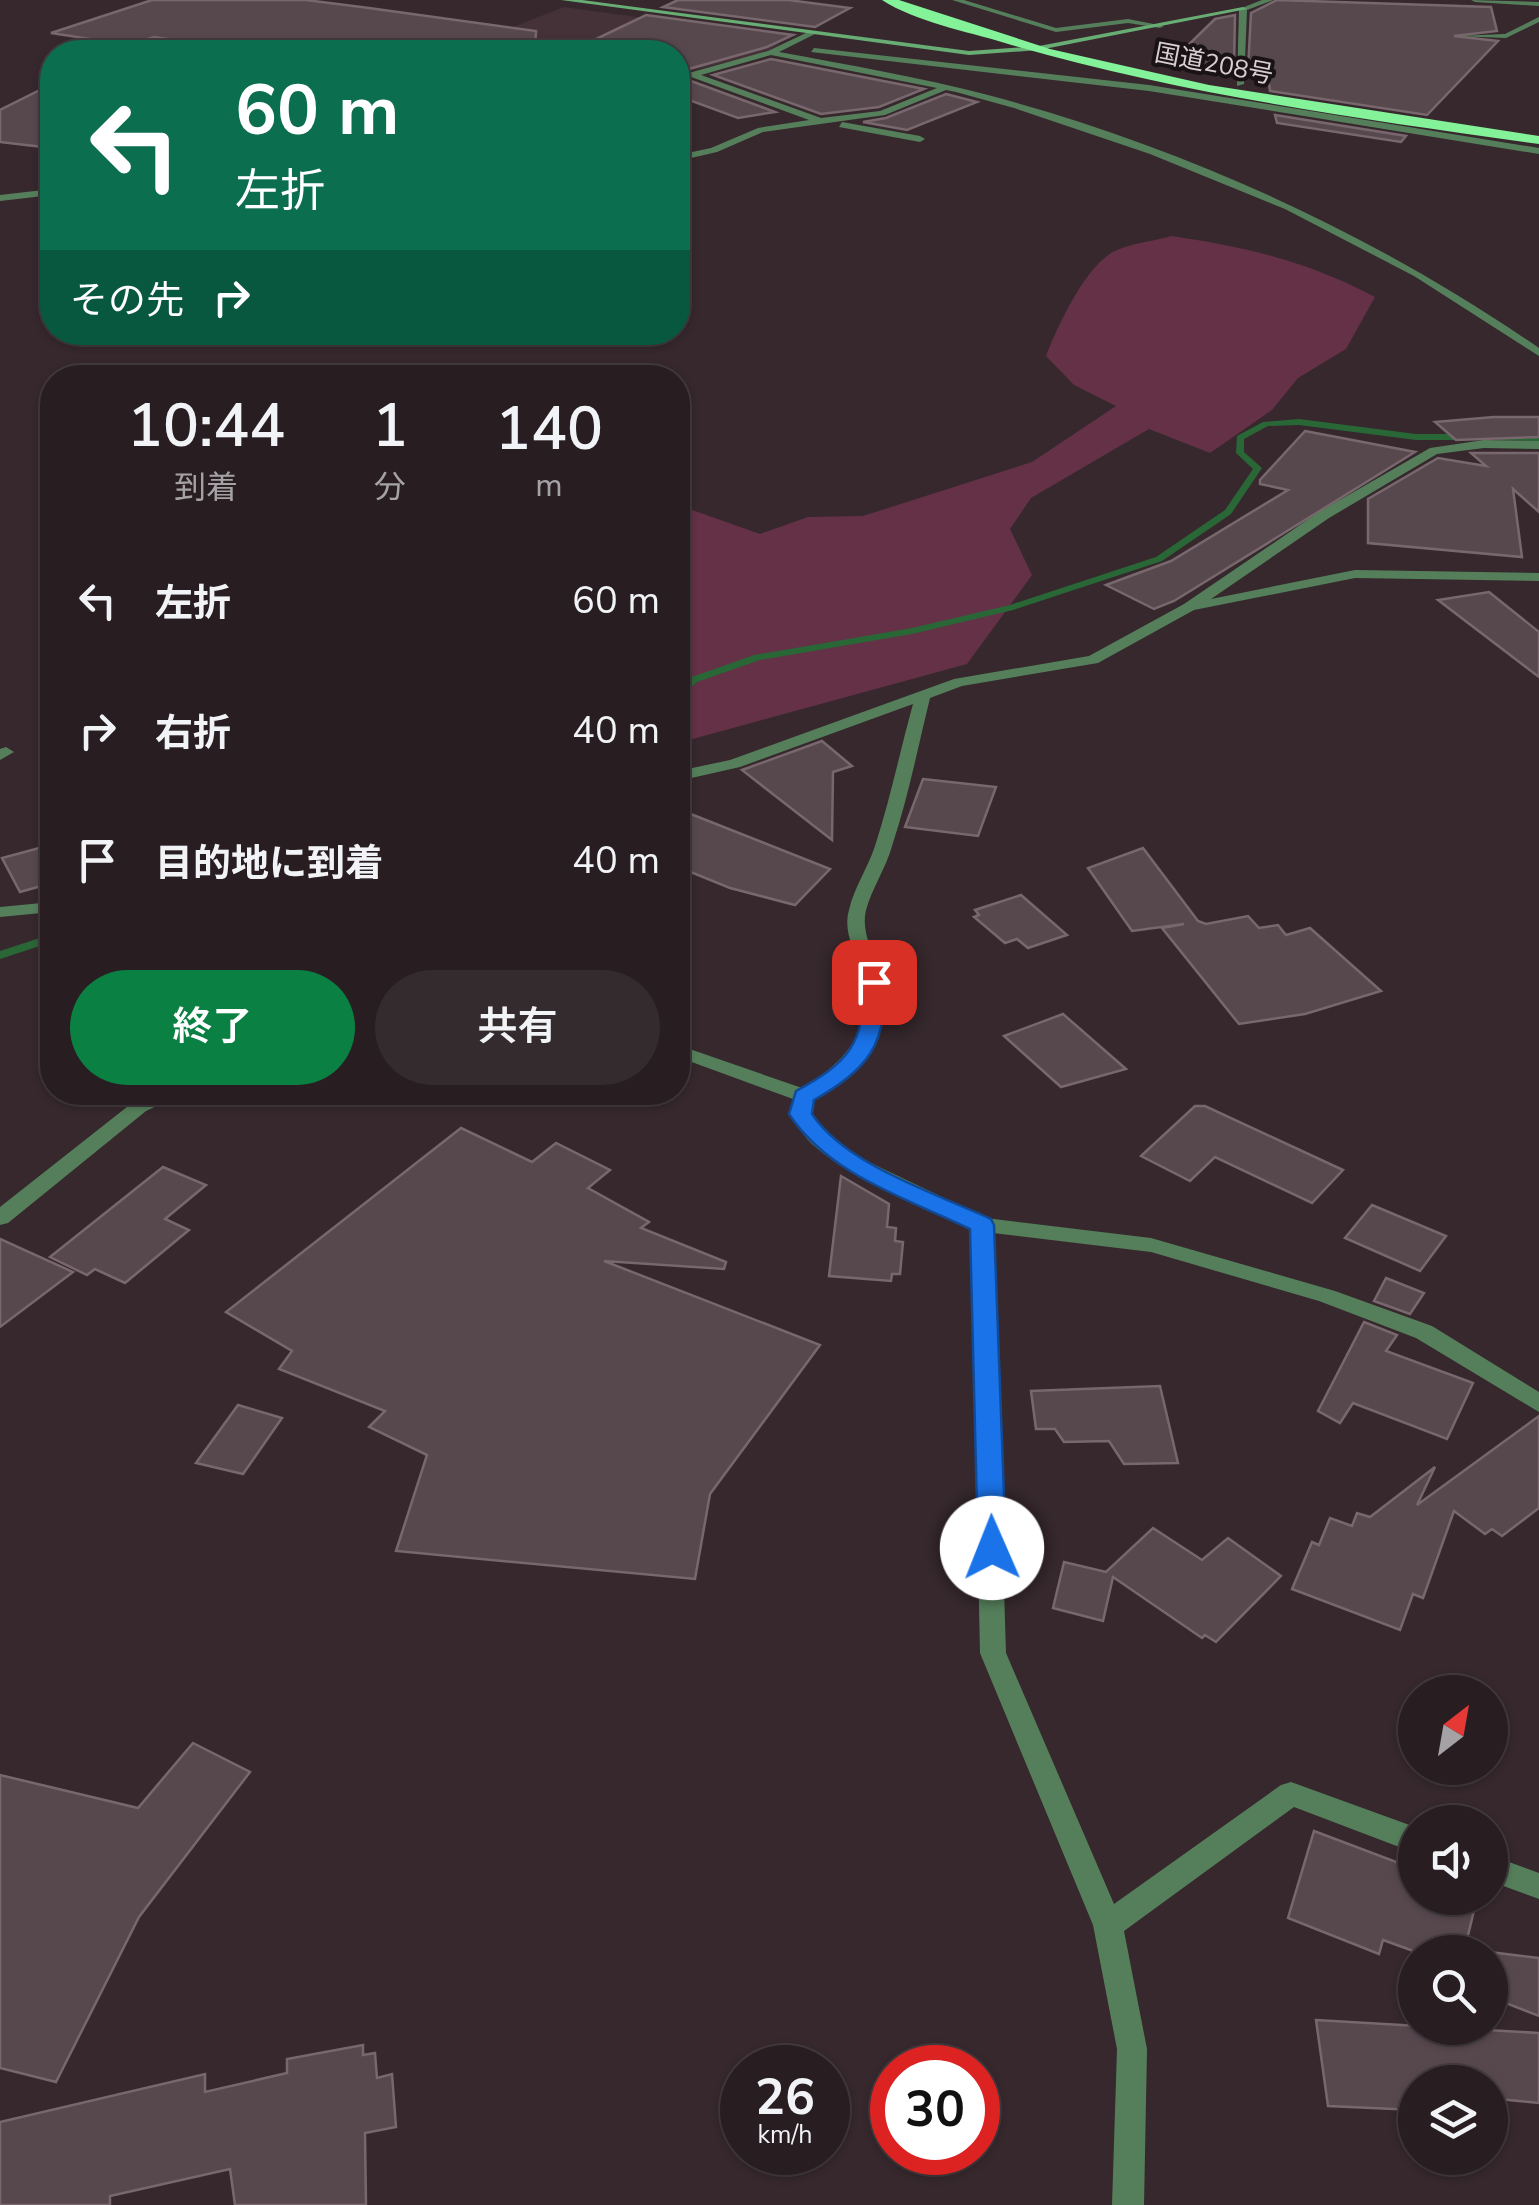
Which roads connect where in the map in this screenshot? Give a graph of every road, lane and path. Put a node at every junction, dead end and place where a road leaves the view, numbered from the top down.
1 (565, 0) edge
2 (888, 0) edge
3 (926, 0) edge
4 (956, 0) edge
5 (1269, 0) edge
6 (1476, 0) edge
7 (1539, 4) edge
8 (1243, 8) junction
9 (1539, 19) edge
10 (1160, 26) junction
11 (811, 34) junction
12 (1462, 36) dead end
13 (1063, 44) junction
14 (782, 48) junction
15 (1039, 48) junction
16 (771, 53) junction
17 (994, 69) junction
18 (694, 74) junction
19 (690, 75) edge
20 (1240, 84) junction
21 (945, 88) junction
22 (1287, 107) junction
23 (820, 121) junction
24 (1539, 132) edge
25 (920, 139) dead end
26 (1539, 140) edge
27 (1539, 150) edge
28 (690, 155) edge
29 (40, 193) edge
30 (0, 198) edge
31 (1539, 352) edge
32 (1539, 445) edge
33 (1539, 576) edge
34 (1189, 607) junction
35 (922, 698) junction
36 (690, 773) edge
37 (40, 908) edge
38 (0, 912) edge
39 (690, 1055) edge
40 (804, 1096) junction
41 (144, 1105) edge
42 (0, 1218) edge
43 (982, 1225) junction
44 (1539, 1402) edge
45 (1398, 1834) edge
46 (1508, 1875) edge
47 (1539, 1886) edge
48 (1108, 1925) junction
49 (1128, 2205) edge

1 - 11 main road
2 - 15 highway, 国道208号
3 - 13 highway, 国道208号
4 - 10 street
5 - 8 street
6 - 7 street
8 - 10 main road
8 - 20 street
9 - 12 street
10 - 13 main road
11 - 14 street
11 - 15 main road
13 - 15 main road
13 - 20 highway, 国道208号
14 - 16 street
14 - 17 street
15 - 22 highway, 国道208号
16 - 18 street
16 - 21 street
17 - 21 street
17 - 22 street
18 - 19 street
18 - 23 street
20 - 24 highway, 国道208号
21 - 23 street
21 - 31 street
22 - 26 highway, 国道208号
22 - 27 street
23 - 25 street
23 - 28 street
29 - 30 street
32 - 34 street
33 - 34 street
34 - 35 street
35 - 36 street
35 - 40 street
37 - 38 street
39 - 40 street
40 - 43 street
41 - 42 street
43 - 44 street
43 - 48 street
45 - 48 street
46 - 47 street
48 - 49 street

